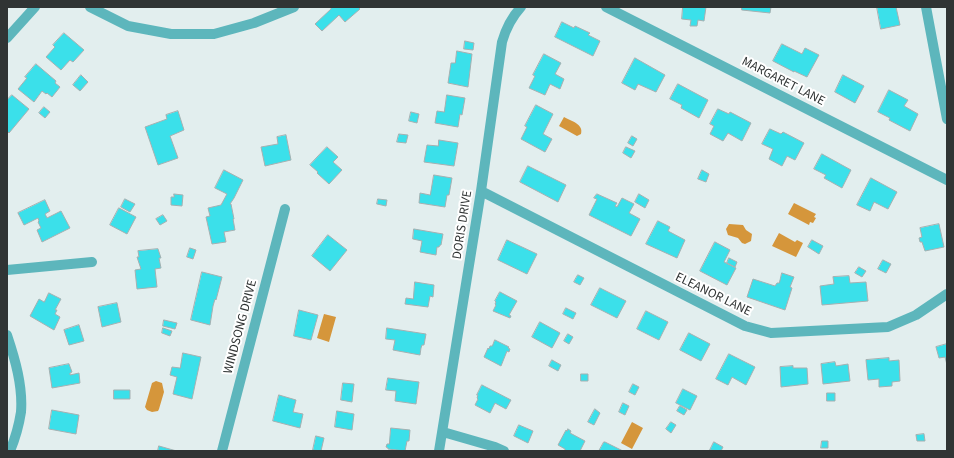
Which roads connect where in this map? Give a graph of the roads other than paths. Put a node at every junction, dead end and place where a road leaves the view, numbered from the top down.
1 (35, 7) edge
2 (90, 7) edge
3 (294, 7) edge
4 (521, 7) edge
5 (606, 7) edge
6 (926, 7) edge
7 (7, 38) edge
8 (947, 119) edge
9 (947, 180) edge
10 (481, 191) junction
11 (285, 209) dead end
12 (92, 262) dead end
13 (7, 270) edge
14 (947, 294) edge
15 (7, 335) edge
16 (443, 432) junction
17 (10, 451) edge
18 (222, 451) edge
19 (440, 451) edge
20 (504, 451) edge

1 - 7 street
2 - 3 street
4 - 10 street, DORIS DRIVE
5 - 9 street, MARGARET LANE
6 - 8 street
10 - 14 street, ELEANOR LANE
10 - 16 street, DORIS DRIVE
11 - 18 street, WINDSONG DRIVE
12 - 13 street
15 - 17 street
16 - 19 street, DORIS DRIVE
16 - 20 street

